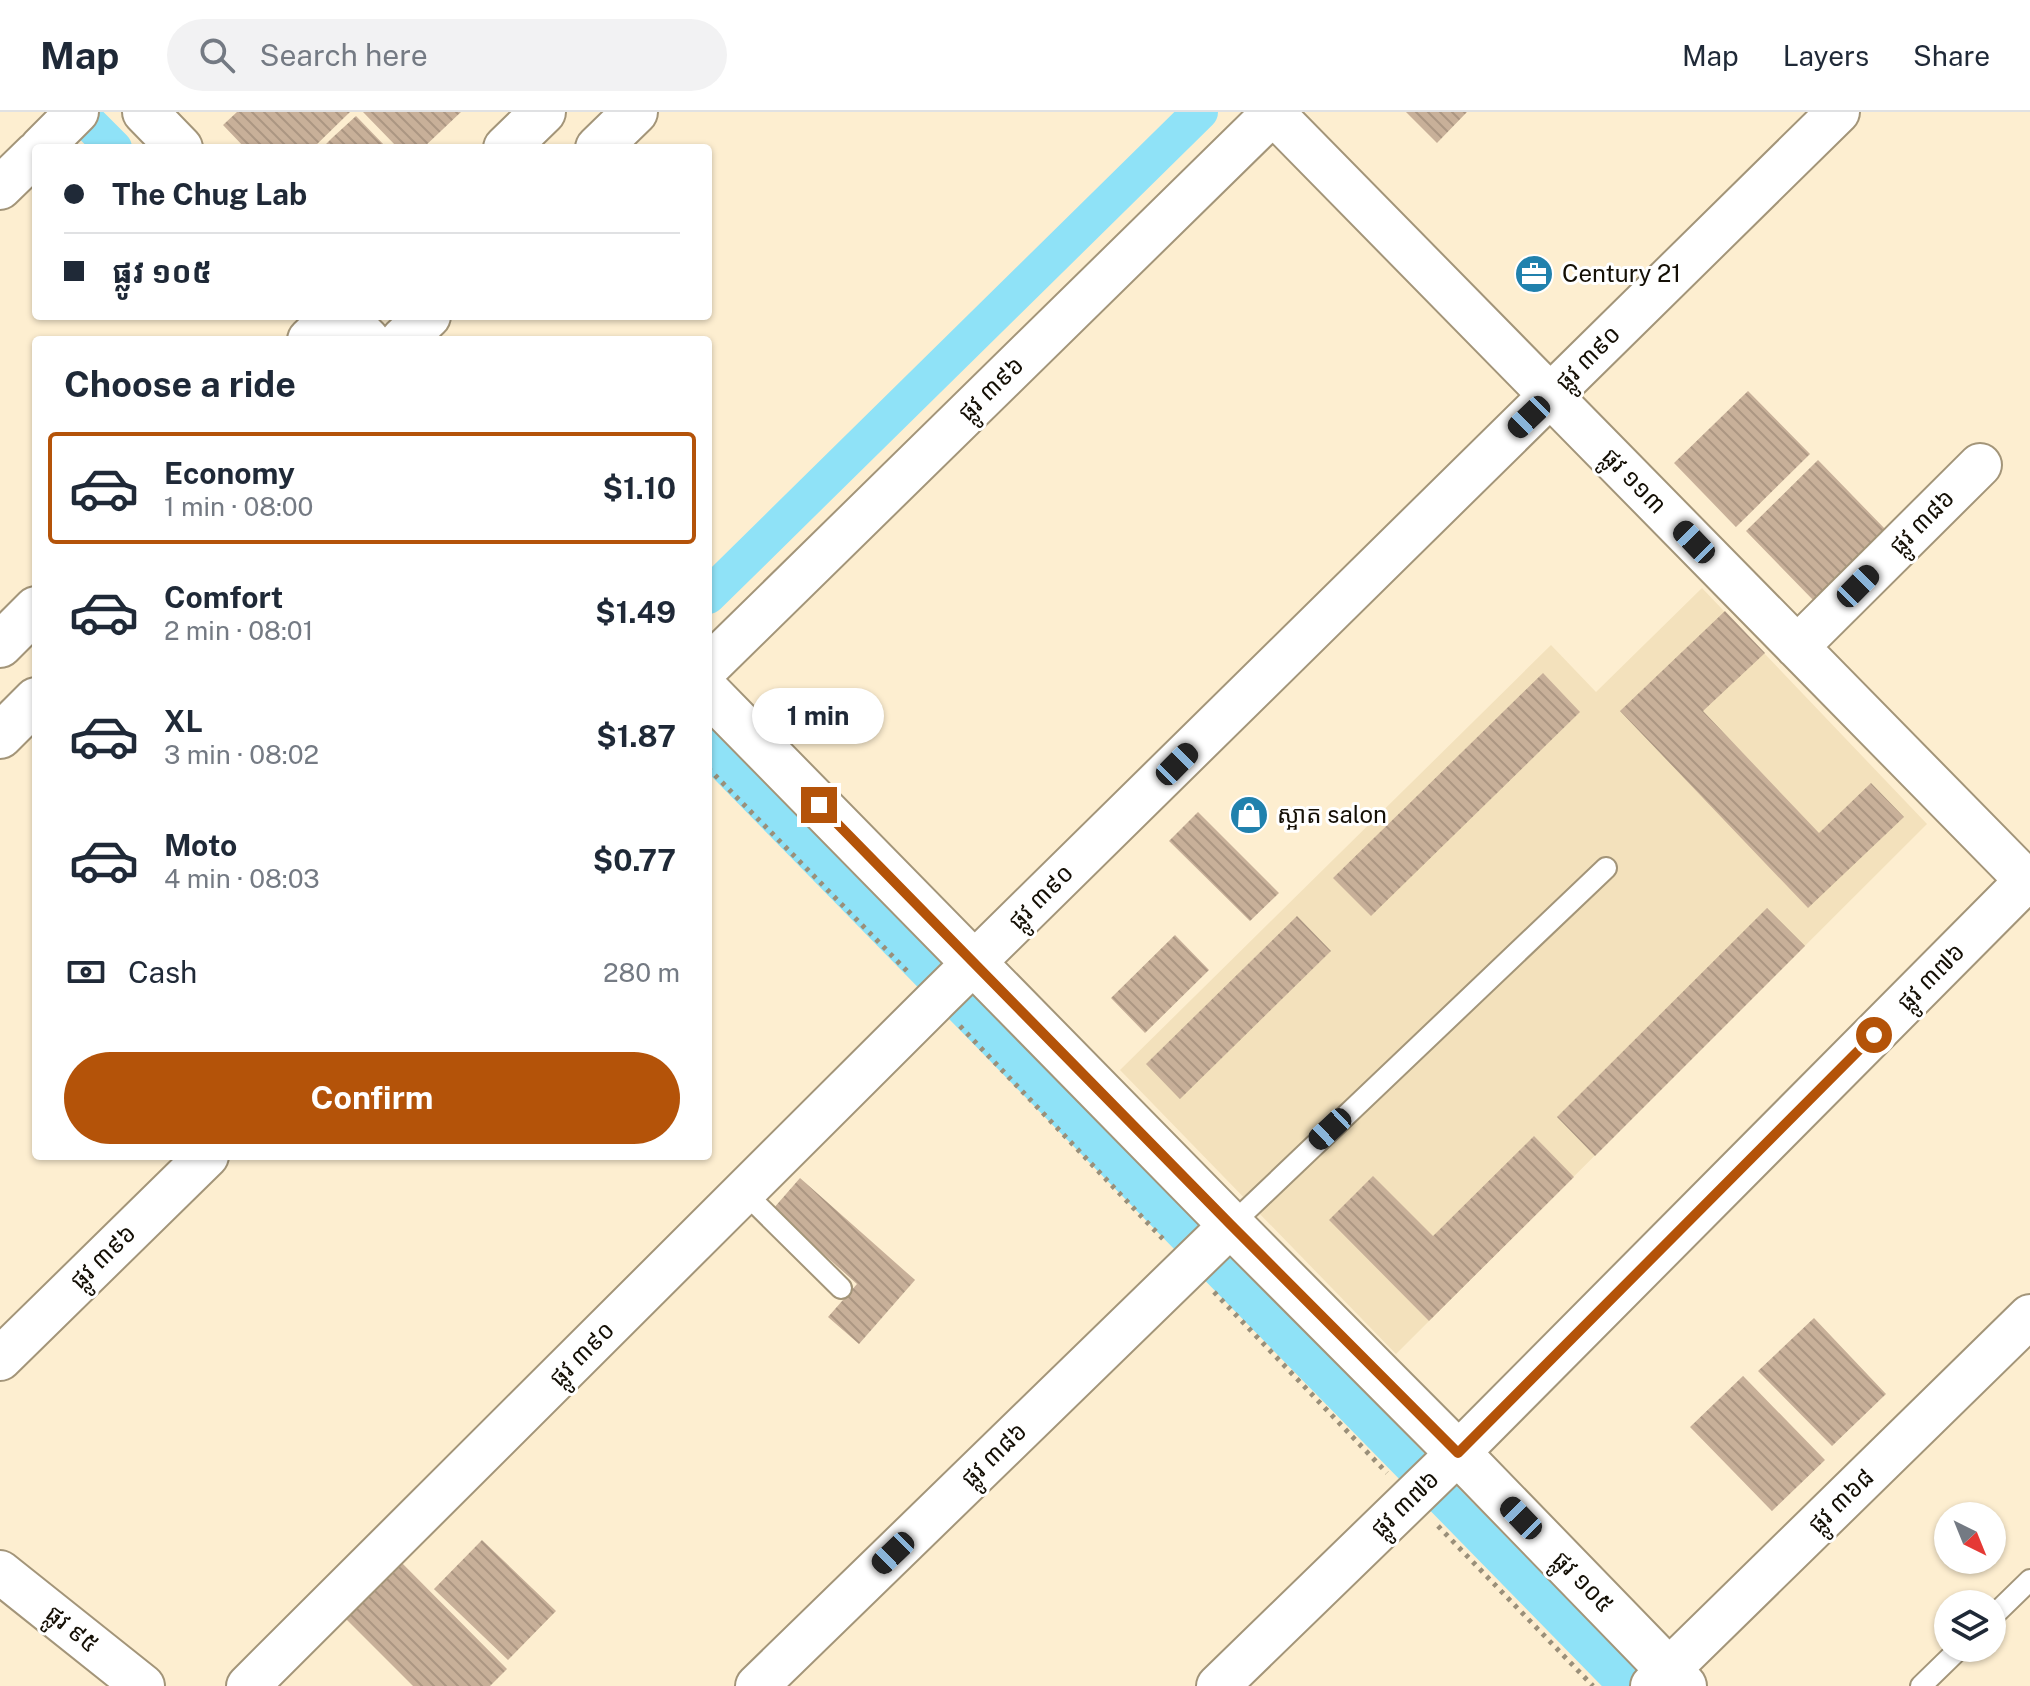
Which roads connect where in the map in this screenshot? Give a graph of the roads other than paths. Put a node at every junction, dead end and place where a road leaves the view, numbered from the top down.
1 (145, 112) edge
2 (543, 112) edge
3 (635, 112) edge
4 (1273, 112) edge
5 (1838, 112) edge
6 (176, 144) edge
7 (510, 144) edge
8 (602, 144) edge
9 (32, 157) edge
10 (0, 188) edge
11 (331, 320) edge
12 (347, 320) edge
13 (424, 320) edge
14 (314, 336) edge
15 (363, 336) edge
16 (407, 336) edge
17 (1551, 395) junction
18 (1980, 465) dead end
19 (32, 613) edge
20 (0, 645) edge
21 (1797, 647) junction
22 (712, 663) edge
23 (712, 697) edge
24 (32, 704) edge
25 (0, 736) edge
26 (1606, 868) dead end
27 (2029, 881) edge
28 (957, 980) junction
29 (203, 1160) edge
30 (744, 1192) junction
31 (1212, 1243) junction
32 (841, 1288) dead end
33 (2030, 1316) edge
34 (0, 1359) edge
35 (1450, 1461) junction
36 (0, 1572) edge
37 (2030, 1580) edge
38 (2006, 1603) edge
39 (1946, 1662) edge
40 (1664, 1682) edge
41 (143, 1686) edge
42 (248, 1686) edge
43 (757, 1686) edge
44 (1218, 1686) edge
45 (1921, 1686) edge

1 - 6 street
2 - 7 street
3 - 8 street
4 - 17 street, ផ្លូវ ១១៣
4 - 22 street, ផ្លូវ ៣៩៦
5 - 17 street, ផ្លូវ ៣៩០
9 - 10 street
11 - 14 street
12 - 15 street
13 - 16 street
17 - 21 street, ផ្លូវ ១១៣
17 - 28 street, ផ្លូវ ៣៩០
18 - 21 street, ផ្លូវ ៣៨៦
19 - 20 street
21 - 27 street, ផ្លូវ ១១៣
23 - 28 street, ផ្លូវ ១០៥
24 - 25 street
26 - 31 lane
27 - 35 street, ផ្លូវ ៣៧៦
28 - 30 street, ផ្លូវ ៣៩០
28 - 31 street, ផ្លូវ ១០៥
29 - 34 street, ផ្លូវ ៣៩៦
30 - 32 lane
30 - 42 street, ផ្លូវ ៣៩០
31 - 35 street, ផ្លូវ ១០៥
31 - 43 street, ផ្លូវ ៣៨៦
33 - 40 street, ផ្លូវ ៣៦៨
35 - 40 street, ផ្លូវ ១០៥
35 - 44 street, ផ្លូវ ៣៧៦
36 - 41 street, ផ្លូវ ៩៥
37 - 38 lane
39 - 45 lane

